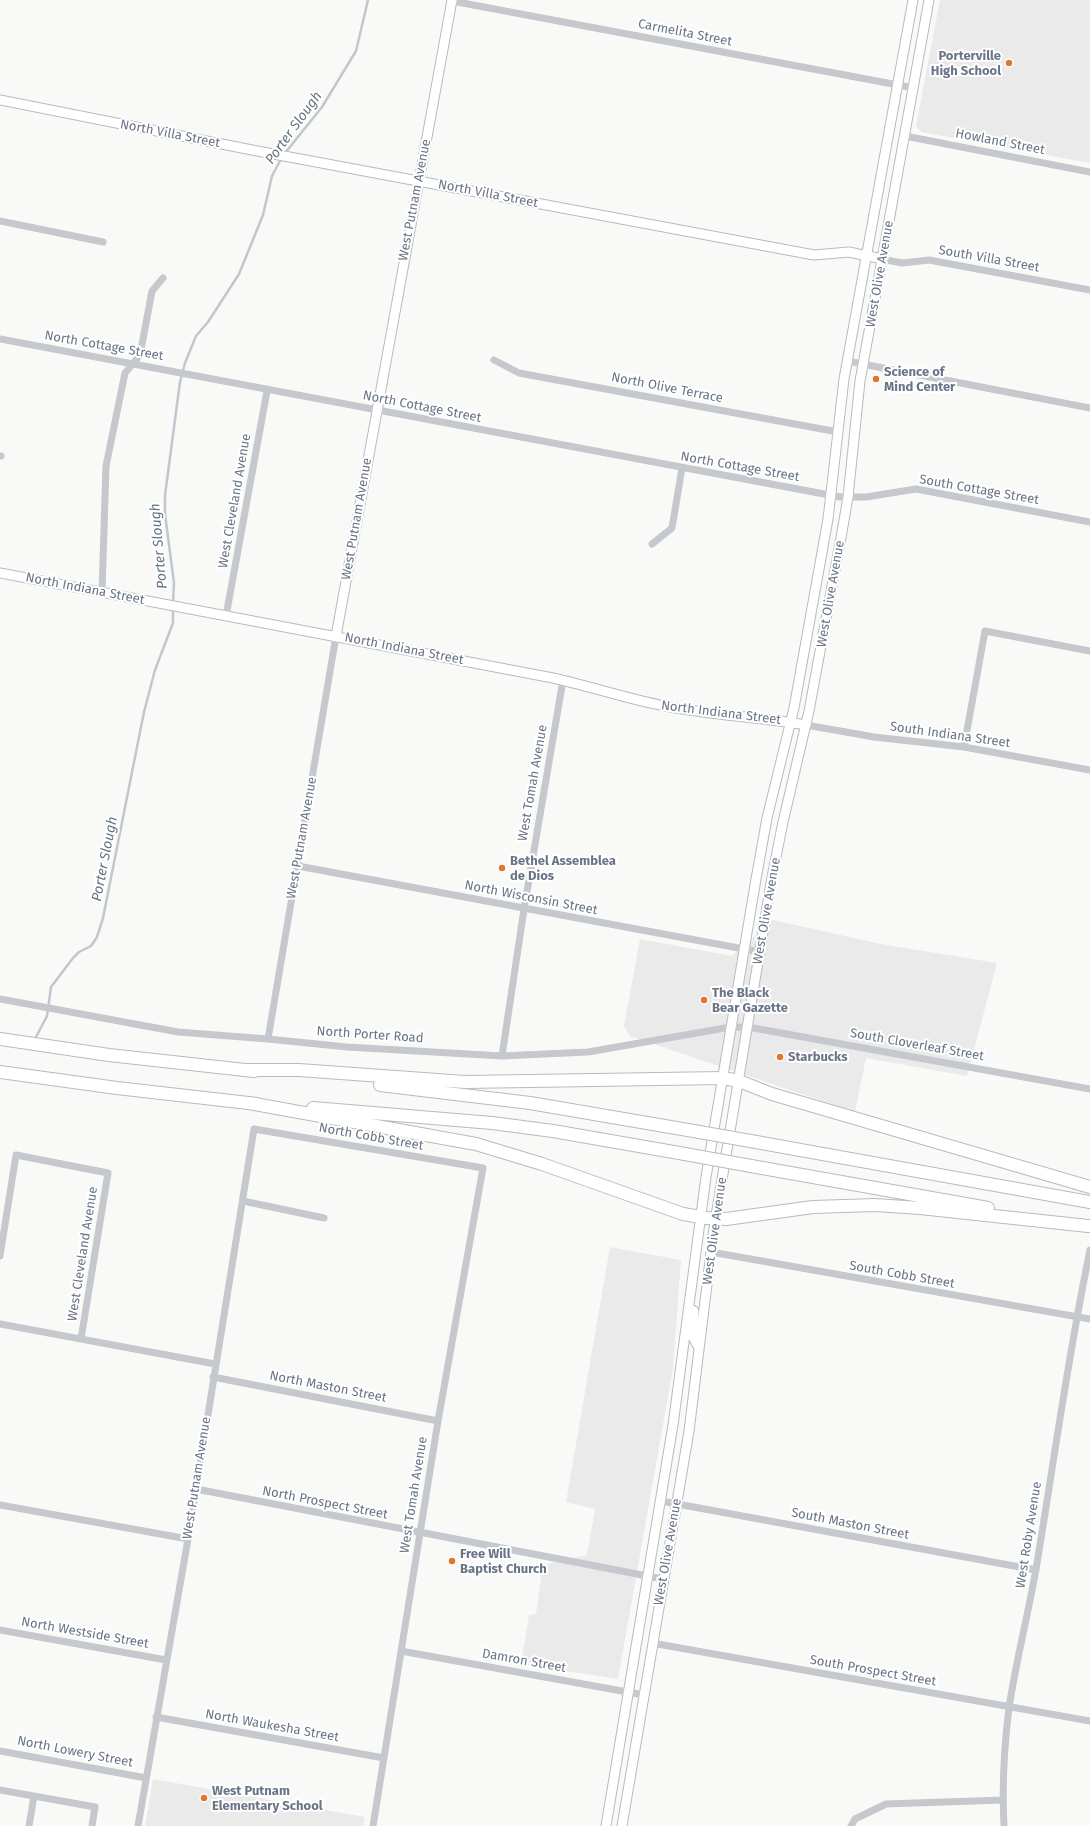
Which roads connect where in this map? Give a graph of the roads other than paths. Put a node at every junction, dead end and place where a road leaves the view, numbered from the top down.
1 (452, 0) edge
2 (913, 0) edge
3 (929, 0) edge
4 (898, 86) junction
5 (914, 88) junction
6 (0, 100) edge
7 (905, 136) junction
8 (1090, 172) edge
9 (418, 180) junction
10 (0, 221) edge
11 (103, 242) dead end
12 (867, 256) junction
13 (882, 259) junction
14 (163, 278) dead end
15 (1090, 290) edge
16 (0, 339) edge
17 (494, 360) dead end
18 (847, 361) junction
19 (863, 364) junction
20 (133, 365) junction
21 (267, 391) junction
22 (1090, 408) edge
23 (376, 410) junction
24 (838, 432) junction
25 (682, 468) junction
26 (840, 497) junction
27 (1090, 522) edge
28 (652, 544) dead end
29 (0, 573) edge
30 (102, 592) junction
31 (226, 616) junction
32 (336, 636) junction
33 (1090, 651) edge
34 (563, 680) junction
35 (790, 722) junction
36 (806, 725) junction
37 (964, 747) junction
38 (1090, 770) edge
39 (298, 866) junction
40 (524, 909) junction
41 (744, 949) junction
42 (760, 952) junction
43 (0, 999) edge
44 (740, 1027) junction
45 (0, 1039) edge
46 (268, 1039) junction
47 (502, 1056) junction
48 (247, 1070) junction
49 (0, 1072) edge
50 (723, 1078) junction
51 (739, 1081) junction
52 (1090, 1089) edge
53 (249, 1103) junction
54 (254, 1129) joint
55 (483, 1168) joint
56 (1090, 1187) edge
57 (243, 1202) junction
58 (1090, 1202) edge
59 (324, 1218) dead end
60 (700, 1218) junction
61 (716, 1219) junction
62 (1089, 1226) edge
63 (1090, 1250) edge
64 (711, 1252) junction
65 (0, 1256) edge
66 (689, 1308) junction
67 (1076, 1317) junction
68 (1090, 1319) edge
69 (0, 1324) edge
70 (81, 1339) junction
71 (699, 1348) junction
72 (215, 1364) junction
73 (213, 1377) junction
74 (438, 1421) junction
75 (196, 1489) junction
76 (661, 1501) junction
77 (676, 1504) junction
78 (0, 1505) edge
79 (420, 1534) junction
80 (188, 1539) junction
81 (1036, 1570) junction
82 (648, 1576) junction
83 (663, 1578) junction
84 (0, 1630) edge
85 (652, 1643) junction
86 (401, 1651) junction
87 (166, 1660) junction
88 (628, 1693) junction
89 (644, 1695) junction
90 (1009, 1707) junction
91 (156, 1717) junction
92 (1090, 1721) edge
93 (0, 1751) edge
94 (384, 1758) junction
95 (146, 1778) junction
96 (0, 1790) edge
97 (34, 1796) junction
98 (1002, 1800) junction
99 (29, 1826) edge
100 (92, 1826) edge
101 (138, 1826) edge
102 (373, 1826) edge
103 (606, 1826) edge
104 (622, 1826) edge
105 (851, 1826) edge
106 (1004, 1826) edge

1 - 4 street, Carmelita Street
1 - 9 main road, West Putnam Avenue
2 - 4 main road, West Olive Avenue
3 - 5 main road, West Olive Avenue
4 - 5 street, Carmelita Street
4 - 12 main road, West Olive Avenue
5 - 7 main road, West Olive Avenue
6 - 9 main road, North Villa Street
7 - 8 street, Howland Street
7 - 13 main road, West Olive Avenue
9 - 12 main road, North Villa Street
9 - 23 main road, West Putnam Avenue
10 - 11 street
12 - 13 main road, North Villa Street
12 - 18 main road, West Olive Avenue
13 - 15 street, South Villa Street
13 - 19 main road, West Olive Avenue
14 - 20 street
16 - 20 street, North Cottage Street
17 - 24 street, North Olive Terrace
18 - 19 street
18 - 24 main road, West Olive Avenue
19 - 22 street
19 - 26 main road, West Olive Avenue
20 - 21 street, North Cottage Street
20 - 30 street
21 - 23 street, North Cottage Street
21 - 31 street, West Cleveland Avenue
23 - 25 street, North Cottage Street
23 - 32 main road, West Putnam Avenue
24 - 26 main road, West Olive Avenue
25 - 26 street, North Cottage Street
25 - 28 street
26 - 27 street, South Cottage Street
26 - 35 main road, West Olive Avenue
26 - 36 main road, West Olive Avenue
29 - 30 main road, North Indiana Street
30 - 31 main road, North Indiana Street
31 - 32 main road, North Indiana Street
32 - 34 main road, North Indiana Street
32 - 39 street, West Putnam Avenue
33 - 37 street
34 - 35 main road, North Indiana Street
34 - 40 street, West Tomah Avenue
35 - 36 main road, North Indiana Street
35 - 41 main road, West Olive Avenue
36 - 37 street, South Indiana Street
36 - 42 main road, West Olive Avenue
37 - 38 street, South Indiana Street
39 - 40 street, North Wisconsin Street
39 - 46 street, West Putnam Avenue
40 - 41 street, North Wisconsin Street
40 - 47 street, West Tomah Avenue
41 - 42 street, North Wisconsin Street
41 - 44 main road, West Olive Avenue
42 - 44 main road, West Olive Avenue
43 - 46 street, North Porter Road
44 - 47 street, North Porter Road
44 - 50 main road, West Olive Avenue
44 - 51 main road, West Olive Avenue
44 - 52 street, South Cloverleaf Street
45 - 48 highway
46 - 47 street, North Porter Road
48 - 50 highway
48 - 58 highway, bridge
49 - 53 highway
50 - 51 highway
50 - 60 main road, West Olive Avenue
51 - 56 highway
51 - 61 main road, West Olive Avenue
53 - 60 highway
53 - 62 highway, bridge
54 - 55 street, North Cobb Street
54 - 57 street, West Putnam Avenue
55 - 74 street, West Tomah Avenue
57 - 59 street
57 - 72 street, West Putnam Avenue
60 - 61 highway
60 - 66 main road, West Olive Avenue
61 - 62 highway
61 - 64 main road, West Olive Avenue
63 - 67 street, West Roby Avenue
64 - 67 street, South Cobb Street
64 - 71 main road, West Olive Avenue
65 - 70 street, West Cleveland Avenue
66 - 71 main road
66 - 76 main road, West Olive Avenue
67 - 68 street, South Cobb Street
67 - 81 street, West Roby Avenue
69 - 70 street
70 - 72 street
71 - 77 main road, West Olive Avenue
72 - 73 street, West Putnam Avenue
73 - 74 street, North Maston Street
73 - 75 street, West Putnam Avenue
74 - 79 street, West Tomah Avenue
75 - 79 street, North Prospect Street
75 - 80 street, West Putnam Avenue
76 - 77 street, South Maston Street
76 - 82 main road, West Olive Avenue
77 - 81 street, South Maston Street
77 - 83 main road, West Olive Avenue
78 - 80 street
79 - 82 street, North Prospect Street
79 - 86 street, West Tomah Avenue
80 - 87 street, West Putnam Avenue
81 - 90 street, West Roby Avenue
82 - 83 street, North Prospect Street
82 - 88 main road, West Olive Avenue
83 - 85 main road, West Olive Avenue
84 - 87 street, North Westside Street
85 - 89 main road, West Olive Avenue
85 - 90 street, South Prospect Street
86 - 88 street, Damron Street
86 - 94 street, West Tomah Avenue
87 - 91 street, West Putnam Avenue
88 - 89 street, Damron Street
88 - 103 main road, West Olive Avenue
89 - 104 main road, West Olive Avenue
90 - 92 street, South Prospect Street
90 - 98 street, West Roby Avenue
91 - 94 street, North Waukesha Street
91 - 95 street, West Putnam Avenue
93 - 95 street, North Lowery Street
94 - 102 street, West Tomah Avenue
95 - 101 street, West Putnam Avenue
96 - 97 street
97 - 99 street
97 - 100 street
98 - 105 street
98 - 106 street, West Roby Avenue

